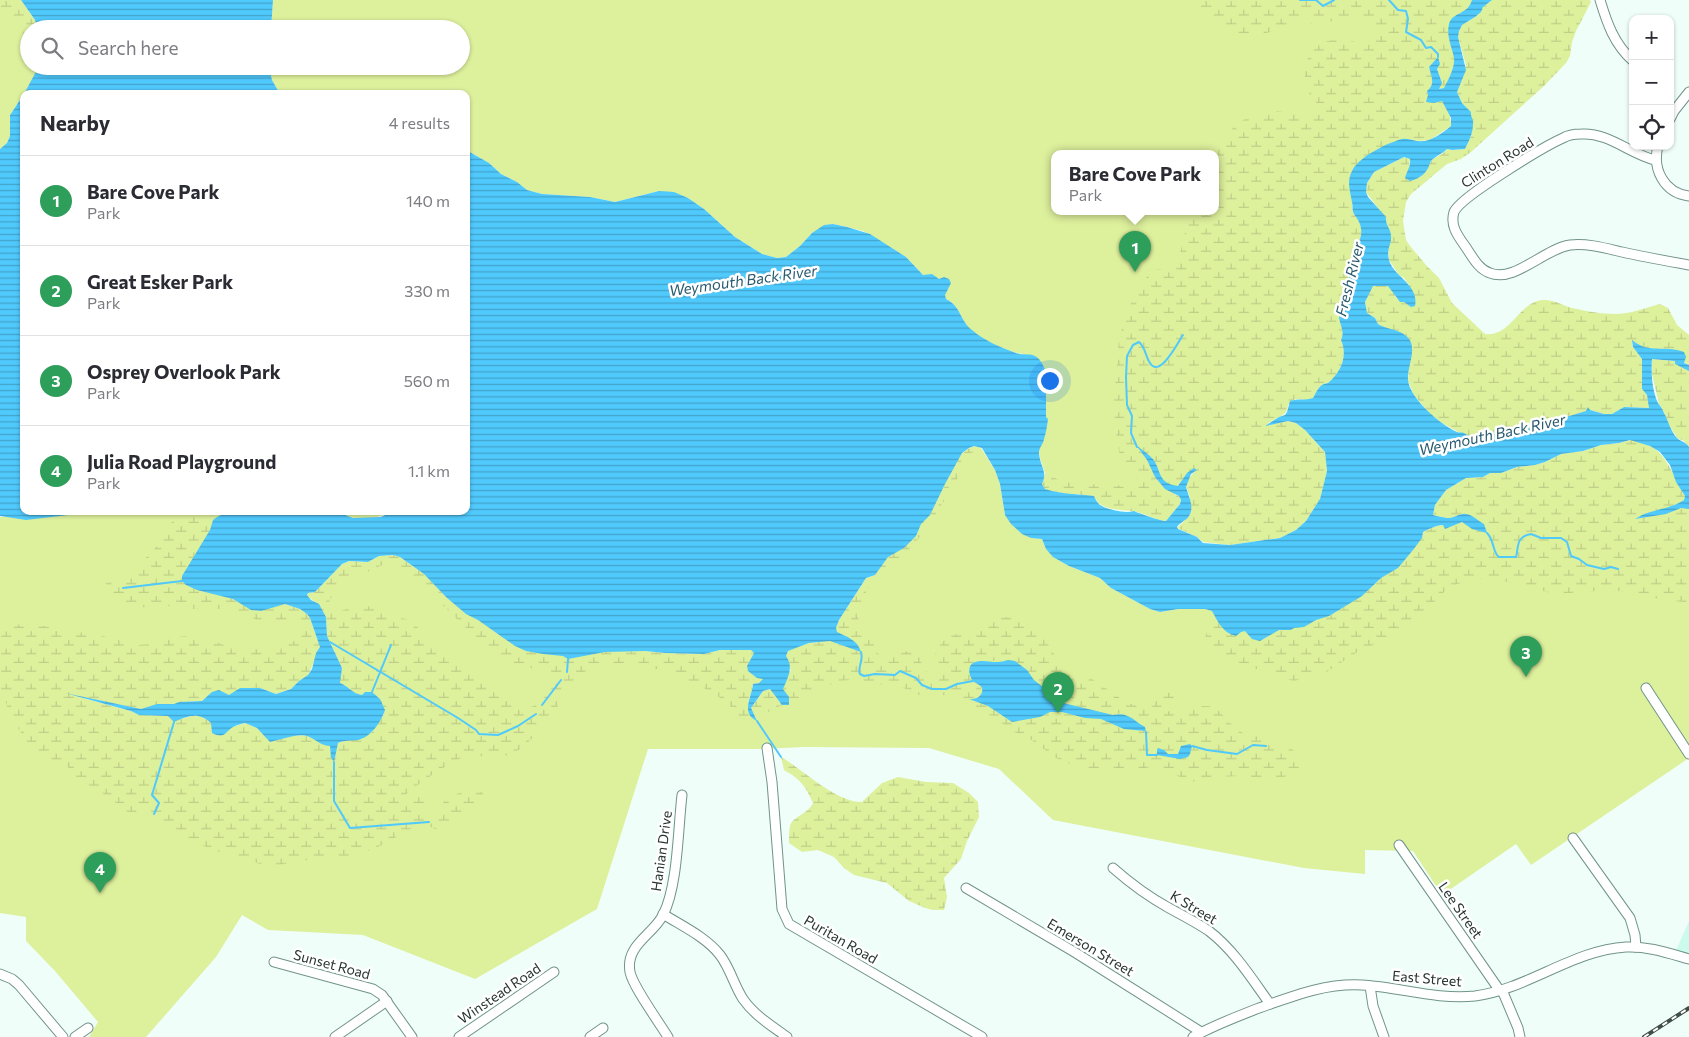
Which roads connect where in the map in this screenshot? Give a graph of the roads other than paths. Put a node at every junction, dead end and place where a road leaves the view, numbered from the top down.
1 (1600, 0) edge
2 (1632, 60) edge
3 (1689, 92) edge
4 (1674, 110) edge
5 (1657, 150) edge
6 (1655, 160) junction
7 (1689, 196) edge
8 (1689, 264) edge
9 (1646, 688) dead end
10 (767, 748) dead end
11 (1689, 754) edge
12 (682, 795) dead end
13 (1574, 838) dead end
14 (1400, 845) dead end
15 (1114, 868) dead end
16 (966, 888) dead end
17 (663, 914) junction
18 (1636, 947) junction
19 (1689, 960) edge
20 (274, 962) dead end
21 (554, 972) dead end
22 (0, 974) edge
23 (1370, 986) junction
24 (1501, 990) junction
25 (384, 998) junction
26 (1270, 1004) junction
27 (88, 1028) dead end
28 (603, 1028) dead end
29 (1201, 1032) junction
30 (62, 1037) edge
31 (74, 1037) edge
32 (335, 1037) edge
33 (412, 1037) edge
34 (459, 1037) edge
35 (590, 1037) edge
36 (668, 1037) edge
37 (787, 1037) edge
38 (982, 1037) edge
39 (1193, 1037) edge
40 (1384, 1037) edge
41 (1520, 1037) edge

1 - 2 street
3 - 4 street
5 - 6 street
6 - 7 street
6 - 8 street, Clinton Road
9 - 11 street
10 - 38 street, Puritan Road
12 - 17 street, Hanian Drive
13 - 18 street
14 - 24 street, Lee Street
15 - 26 street, K Street
16 - 29 street, Emerson Street
17 - 36 street, Hanian Drive
17 - 37 street
18 - 19 street, East Street
18 - 24 street, East Street
20 - 25 street, Sunset Road
21 - 34 street, Winstead Road
22 - 30 street
23 - 24 street, East Street
23 - 26 street, East Street
23 - 40 street
24 - 41 street, Lee Street
25 - 32 street
25 - 33 street
26 - 29 street, East Street
27 - 31 street
28 - 35 street
29 - 39 street, East Street

